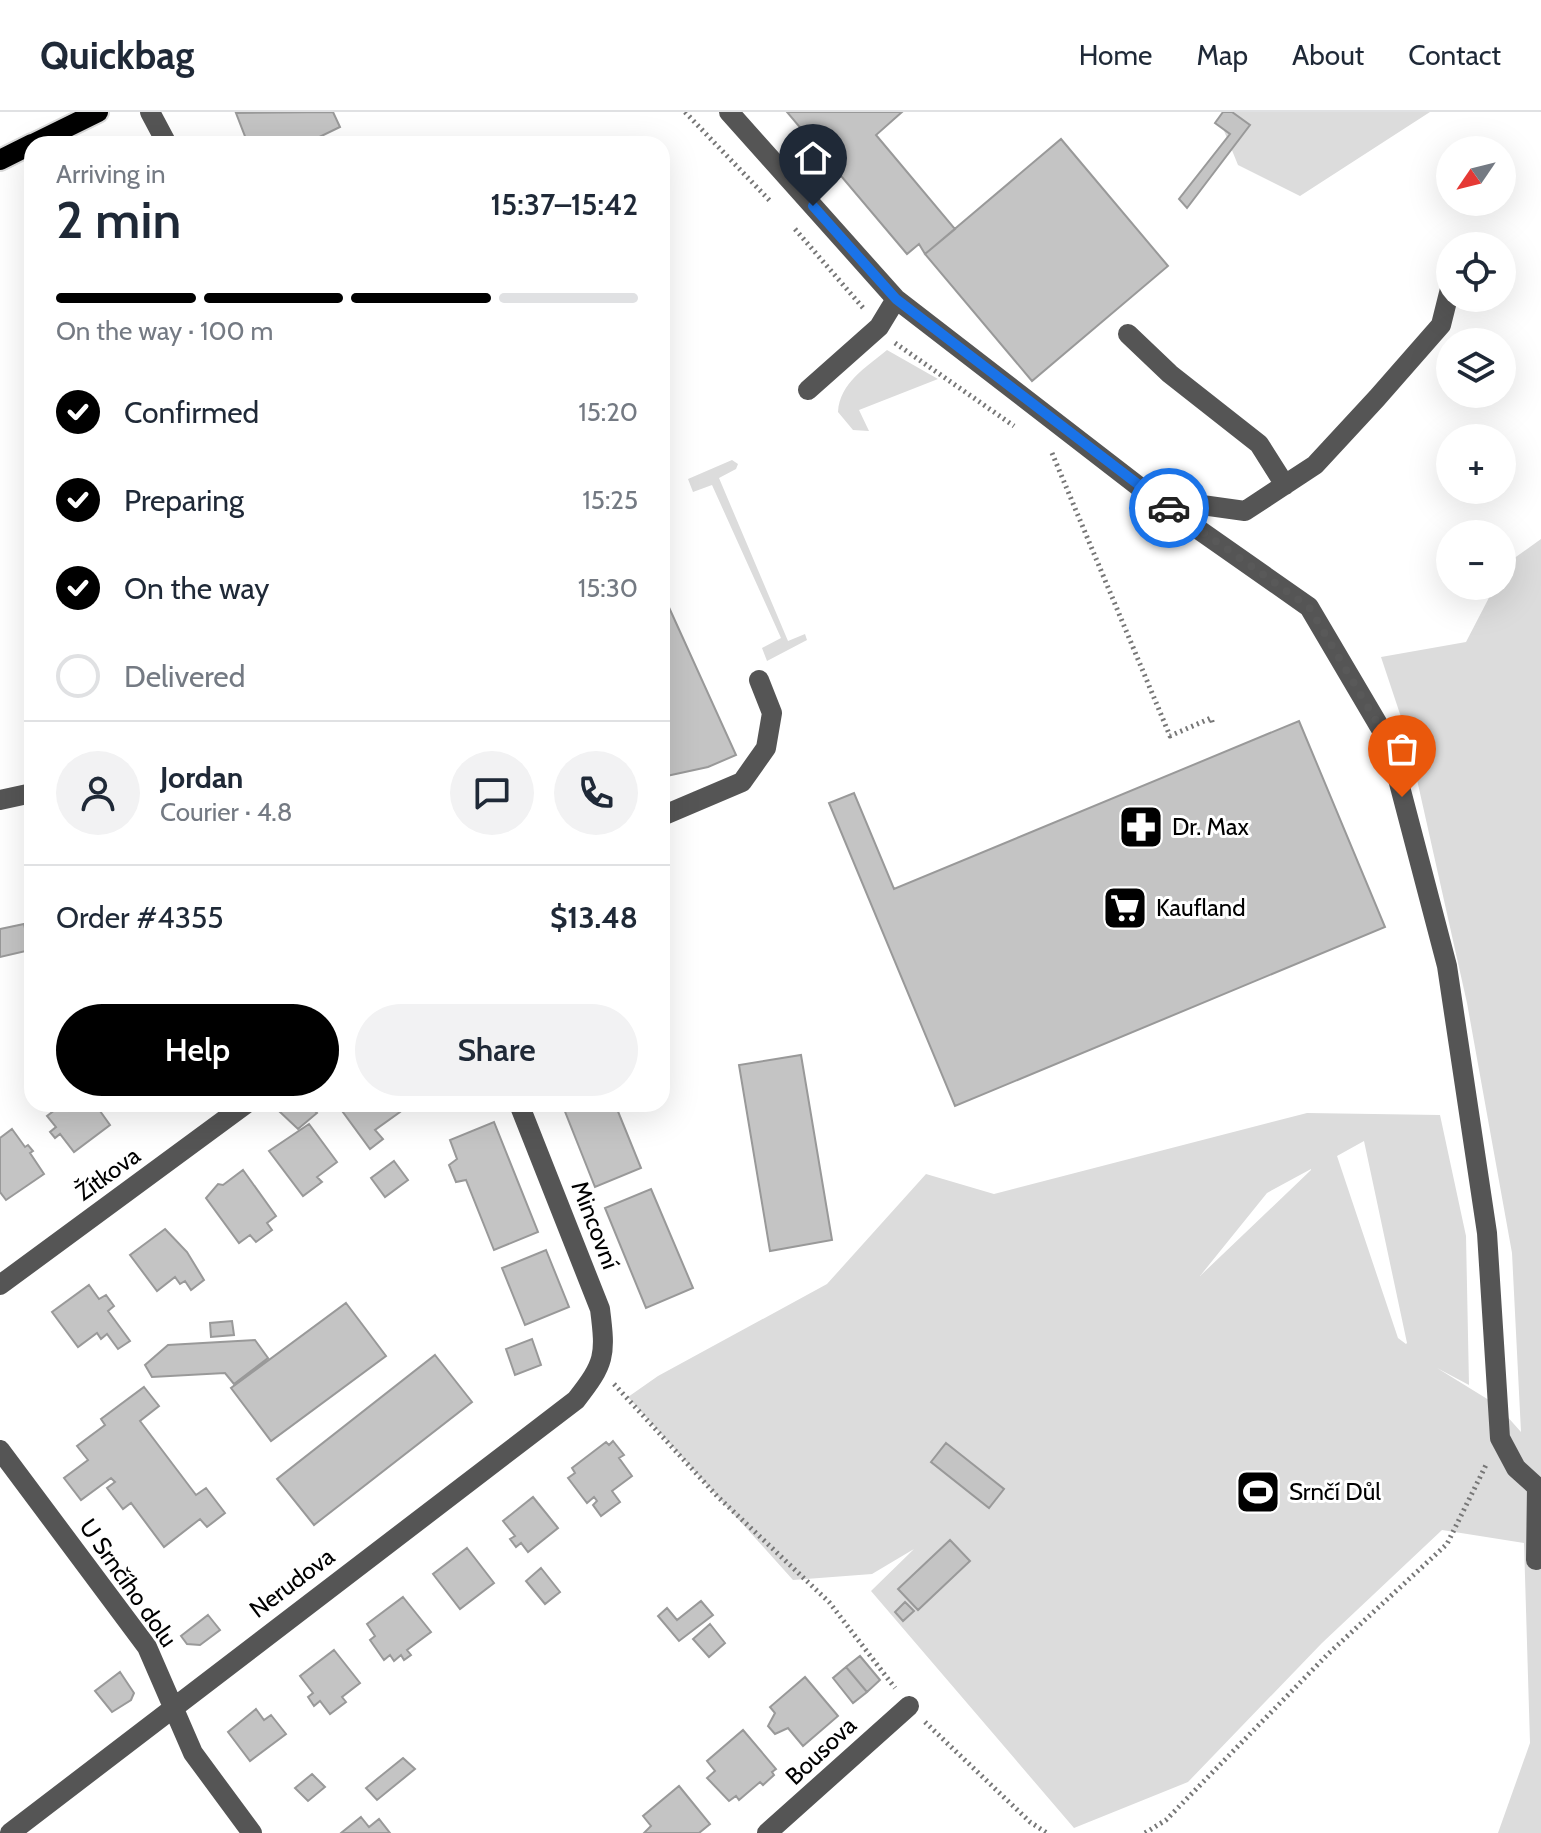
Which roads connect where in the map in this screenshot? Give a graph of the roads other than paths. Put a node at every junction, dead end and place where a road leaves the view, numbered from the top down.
1 (98, 112) edge
2 (150, 112) edge
3 (729, 112) edge
4 (48, 136) edge
5 (163, 136) edge
6 (24, 148) edge
7 (0, 160) edge
8 (896, 299) junction
9 (1444, 312) edge
10 (1128, 334) dead end
11 (808, 390) dead end
12 (1285, 485) junction
13 (1155, 499) junction
14 (759, 680) dead end
15 (24, 795) edge
16 (0, 800) edge
17 (670, 813) edge
18 (235, 1112) edge
19 (522, 1112) edge
20 (0, 1285) edge
21 (600, 1369) joint
22 (0, 1450) edge
23 (1536, 1560) dead end
24 (909, 1706) road end
25 (172, 1707) junction
26 (10, 1833) edge
27 (252, 1833) edge
28 (767, 1833) edge

1 - 4 main road
2 - 5 street
3 - 8 street
6 - 7 main road
8 - 11 street
8 - 13 street
9 - 12 street
10 - 12 street
12 - 13 street
13 - 23 street
14 - 17 street
15 - 16 street
18 - 20 street, Žítkova
19 - 21 street, Mincovní
21 - 25 street, Nerudova
22 - 25 street, U Srnčího dolu
24 - 28 street, Bousova
25 - 26 street, Nerudova
25 - 27 street, U Srnčího dolu

